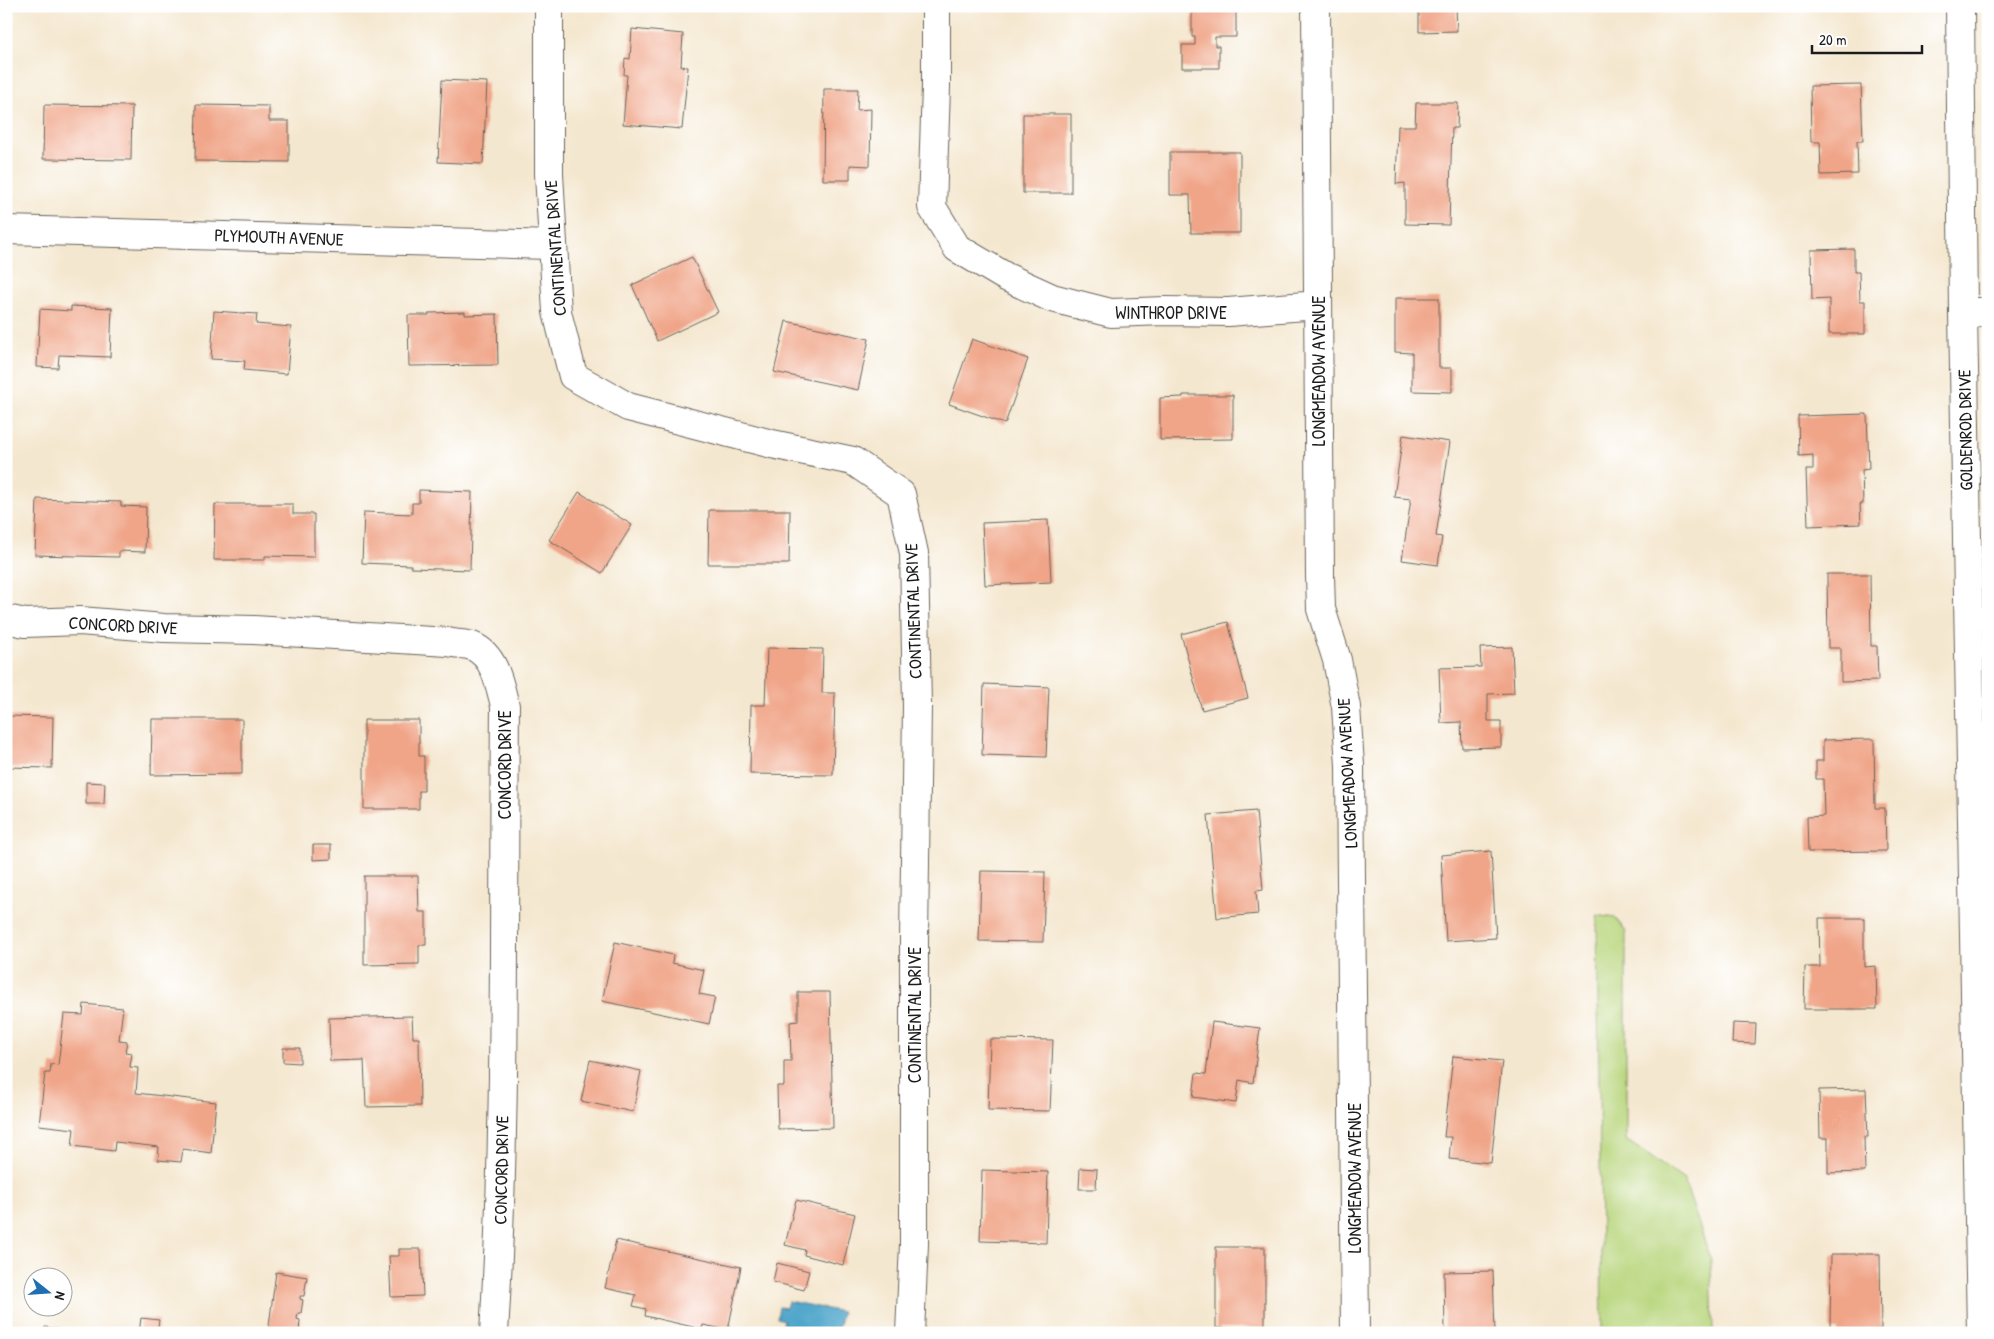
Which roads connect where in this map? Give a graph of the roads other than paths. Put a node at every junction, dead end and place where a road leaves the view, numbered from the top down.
1 (549, 6) edge
2 (936, 6) edge
3 (1316, 6) edge
4 (1960, 6) edge
5 (6, 230) edge
6 (552, 245) junction
7 (1318, 305) junction
8 (1976, 312) edge
9 (6, 619) edge
10 (494, 1333) edge
11 (910, 1333) edge
12 (1355, 1333) edge
13 (1982, 1333) edge

1 - 6 street, CONTINENTAL DRIVE
2 - 7 street, WINTHROP DRIVE
3 - 7 street, LONGMEADOW AVENUE
4 - 8 street, GOLDENROD DRIVE
5 - 6 street, PLYMOUTH AVENUE
6 - 11 street, CONTINENTAL DRIVE
7 - 12 street, LONGMEADOW AVENUE
8 - 13 street, GOLDENROD DRIVE
9 - 10 street, CONCORD DRIVE

